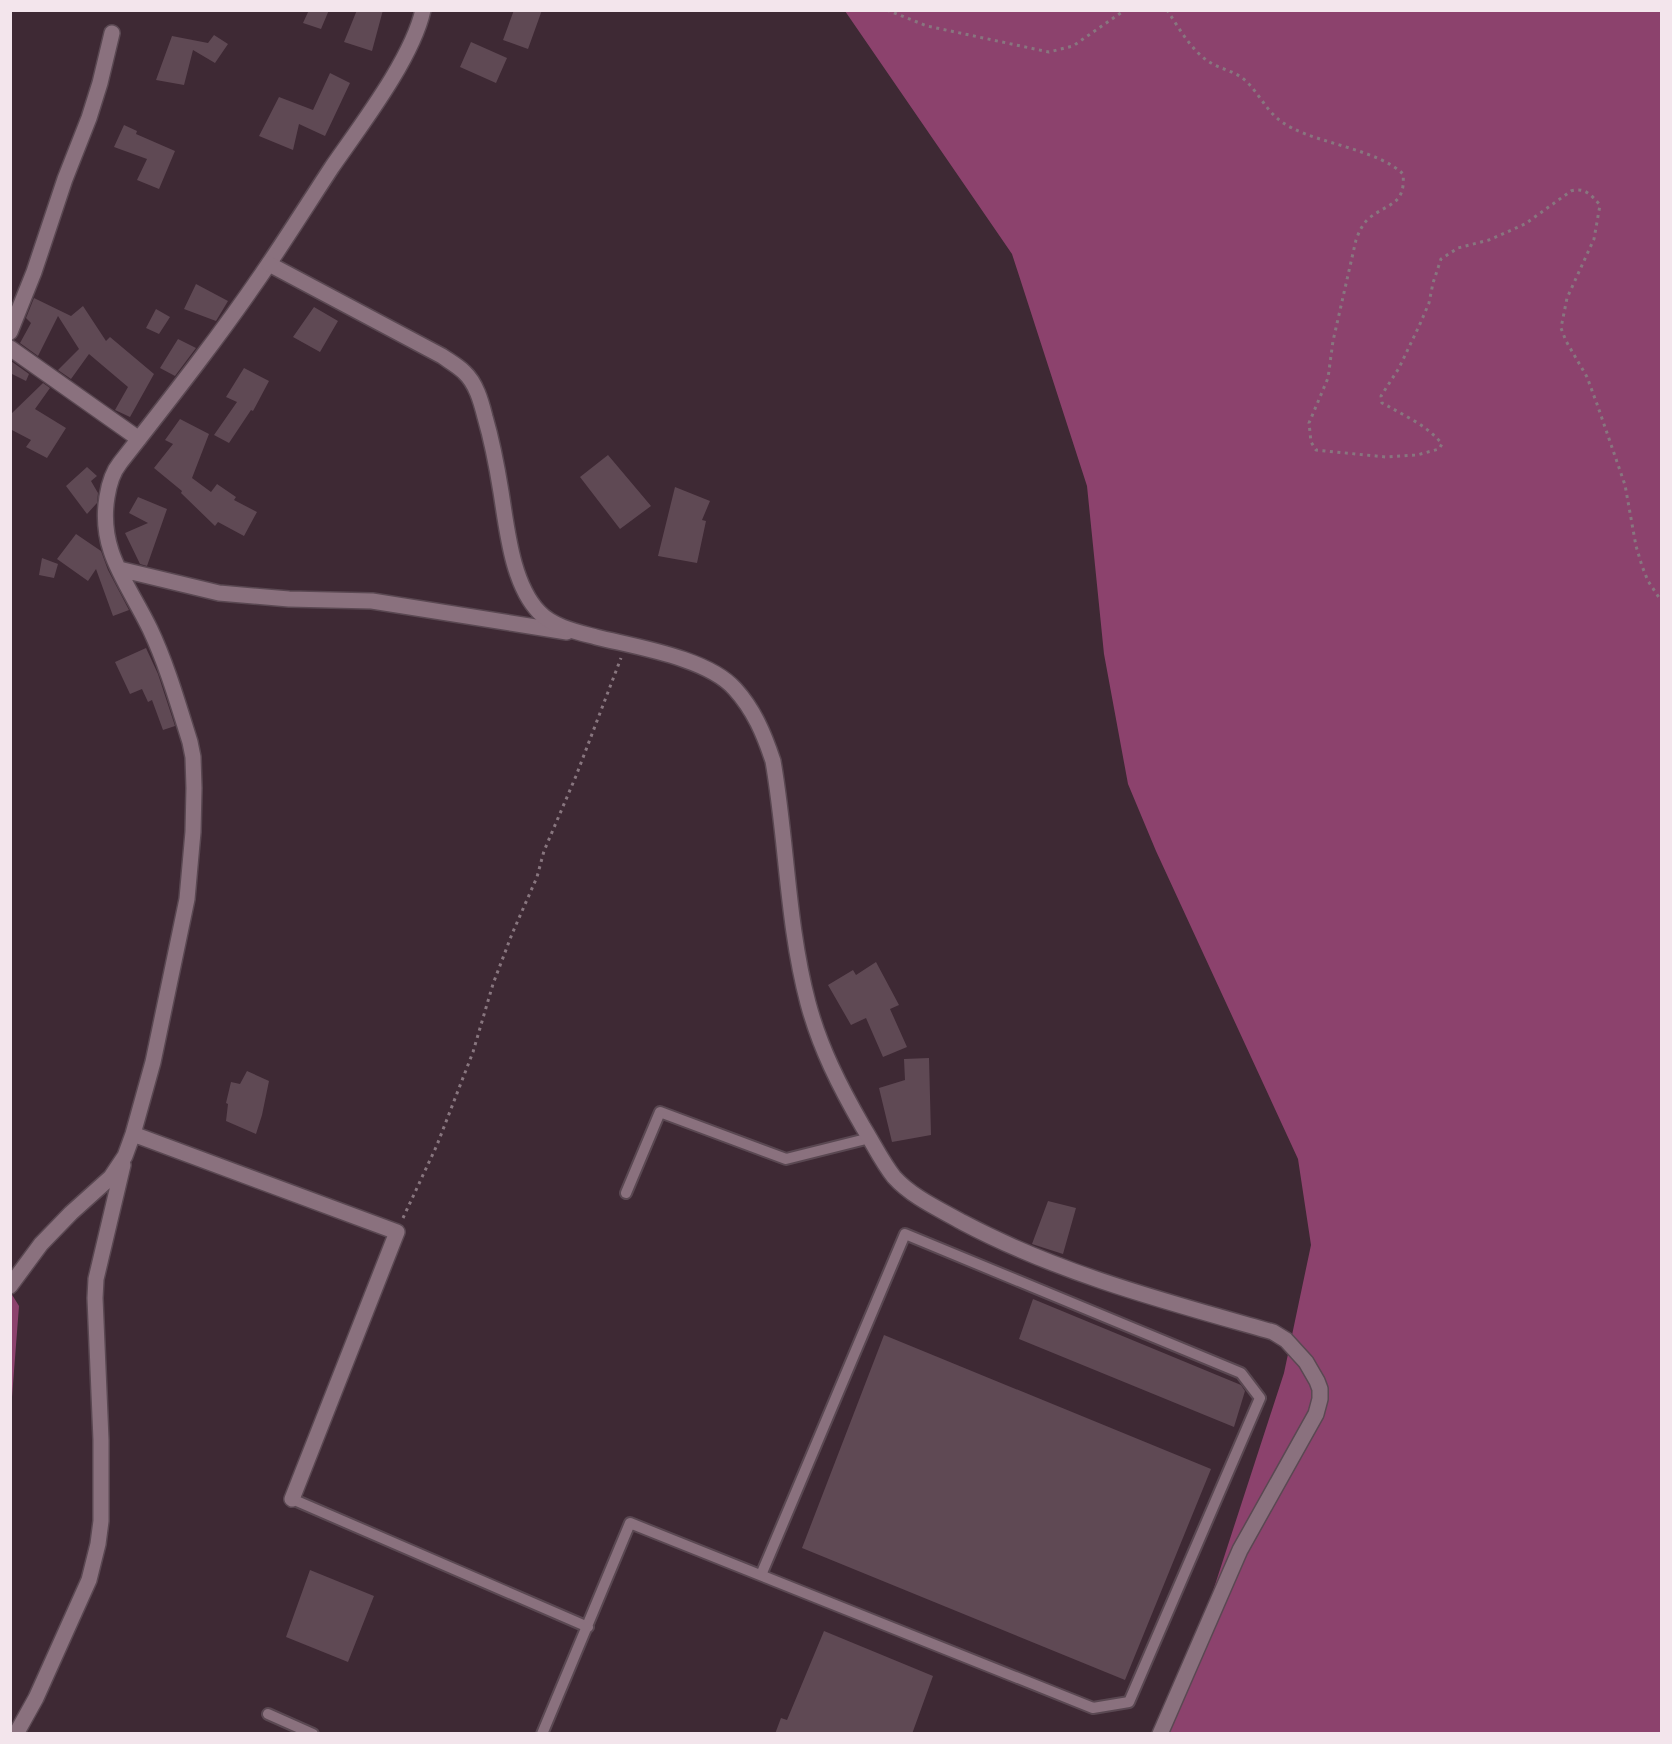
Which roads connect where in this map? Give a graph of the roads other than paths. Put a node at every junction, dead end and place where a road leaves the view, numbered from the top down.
1 (423, 10) edge
2 (112, 33) dead end
3 (269, 264) junction
4 (10, 332) edge
5 (10, 348) edge
6 (139, 439) junction
7 (119, 570) junction
8 (591, 636) junction
9 (133, 1134) junction
10 (870, 1138) junction
11 (125, 1156) junction
12 (626, 1192) dead end
13 (10, 1286) edge
14 (292, 1499) joint
15 (761, 1575) junction
16 (588, 1627) junction
17 (268, 1714) dead end
18 (16, 1734) edge
19 (313, 1734) edge
20 (542, 1734) edge
21 (1160, 1734) edge

1 - 3 street
2 - 4 street
3 - 6 street
3 - 8 street
5 - 6 street
6 - 7 street
7 - 8 street
7 - 9 street
8 - 10 street
9 - 11 street
9 - 14 street
10 - 12 lane
10 - 21 street
11 - 13 street
11 - 18 street
14 - 16 lane
15 - 15 lane
15 - 16 lane
16 - 20 lane
17 - 19 lane

